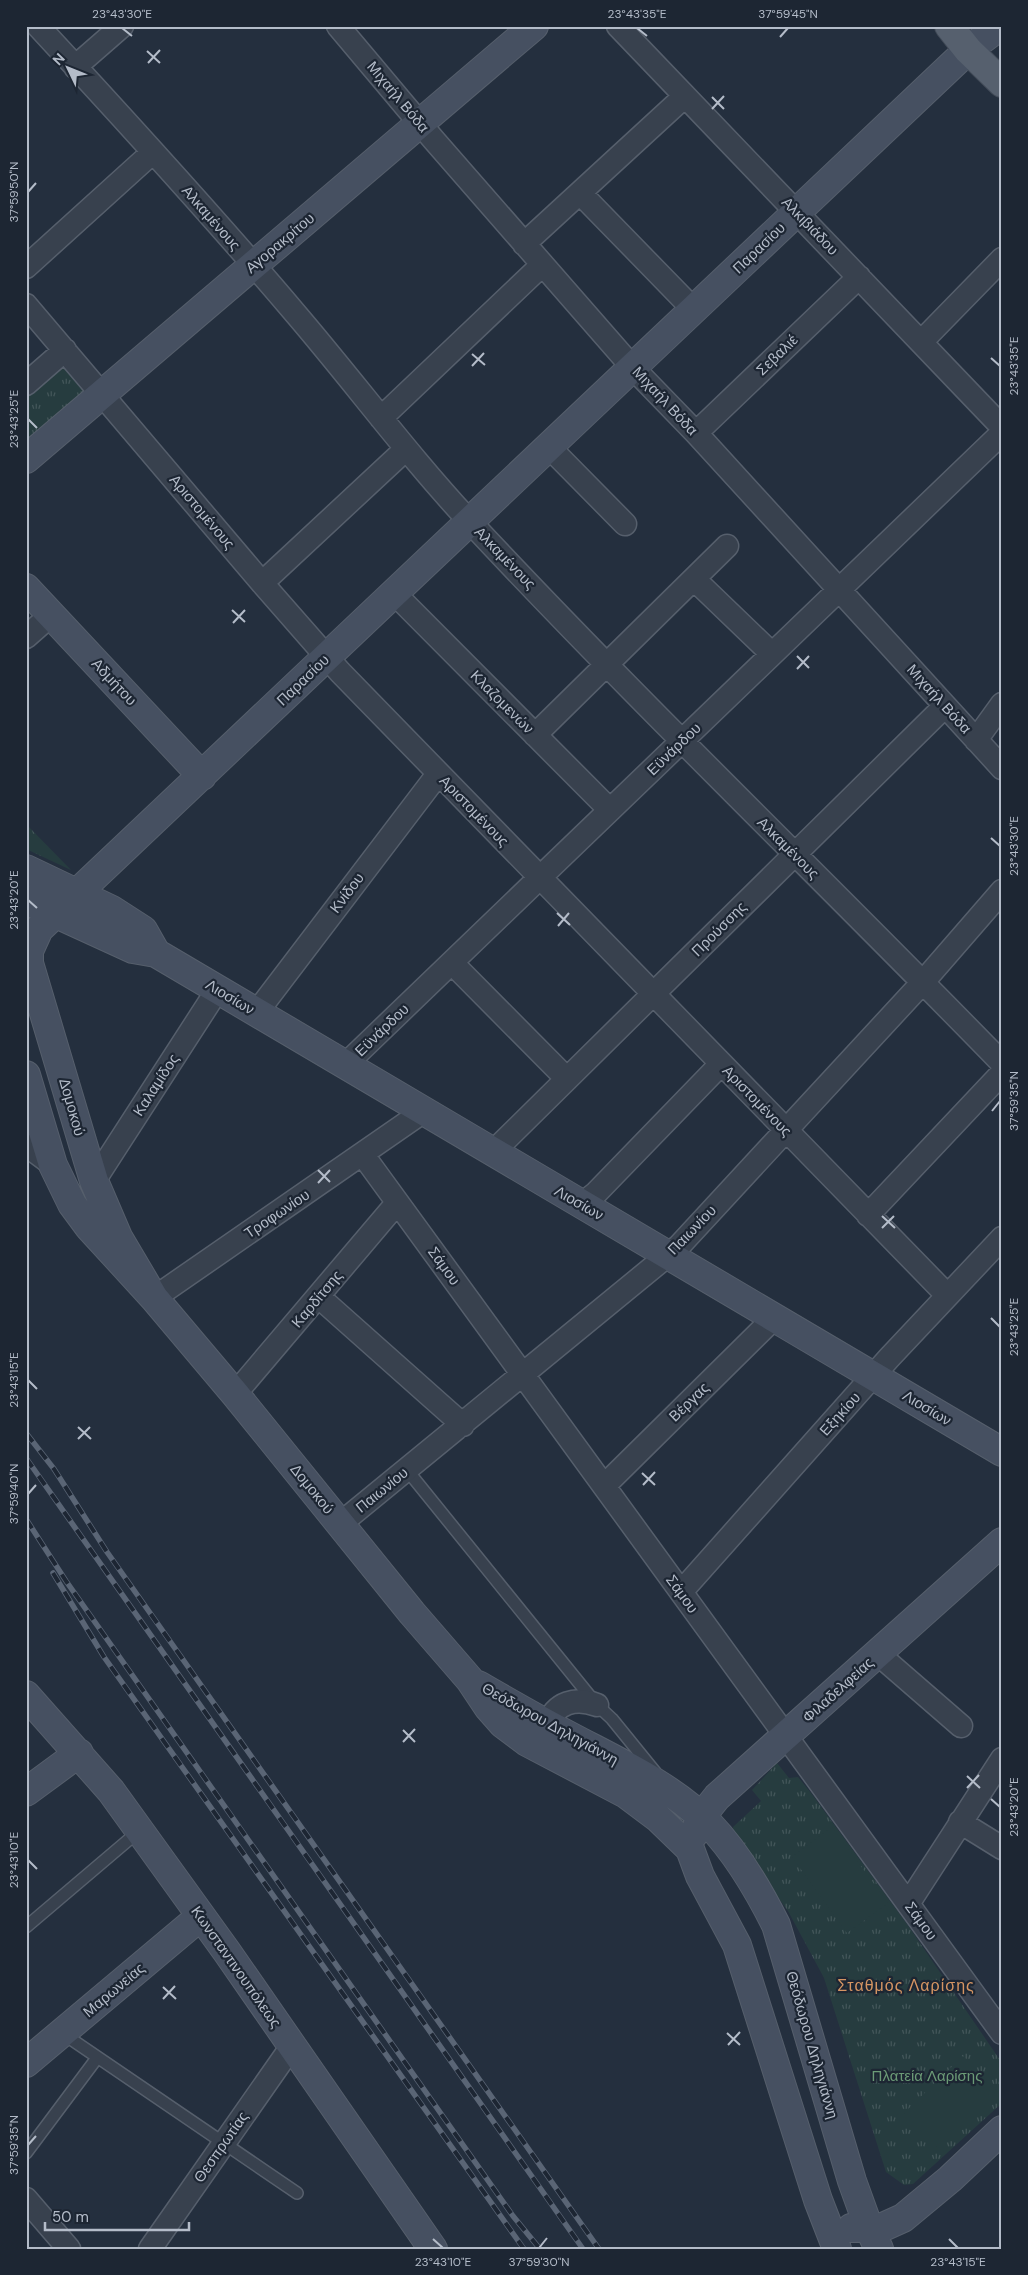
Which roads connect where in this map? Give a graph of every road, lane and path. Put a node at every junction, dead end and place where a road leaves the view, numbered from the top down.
1 (38, 26) edge
2 (122, 26) edge
3 (338, 26) edge
4 (534, 26) edge
5 (618, 26) edge
6 (949, 26) edge
7 (1000, 26) edge
8 (968, 50) junction
9 (76, 67) junction
10 (1002, 84) edge
11 (685, 96) junction
12 (420, 124) junction
13 (153, 152) junction
14 (580, 193) junction
15 (797, 212) junction
16 (524, 244) junction
17 (1002, 259) edge
18 (542, 265) junction
19 (253, 266) junction
20 (26, 267) edge
21 (859, 278) junction
22 (26, 305) edge
23 (694, 310) junction
24 (921, 342) junction
25 (65, 350) junction
26 (633, 368) junction
27 (26, 384) edge
28 (103, 394) junction
29 (381, 418) junction
30 (1002, 427) edge
31 (696, 433) junction
32 (1002, 433) edge
33 (549, 447) junction
34 (406, 449) junction
35 (26, 459) edge
36 (470, 522) junction
37 (625, 524) dead end
38 (727, 546) dead end
39 (694, 579) junction
40 (262, 583) junction
41 (26, 588) edge
42 (839, 590) junction
43 (394, 594) junction
44 (51, 615) junction
45 (26, 637) edge
46 (772, 654) junction
47 (327, 657) junction
48 (607, 664) junction
49 (1002, 704) edge
50 (946, 706) junction
51 (535, 735) junction
52 (976, 740) junction
53 (682, 741) junction
54 (1002, 768) edge
55 (438, 774) junction
56 (202, 776) junction
57 (610, 810) junction
58 (795, 855) junction
59 (26, 869) edge
60 (540, 878) junction
61 (1002, 891) edge
62 (77, 894) junction
63 (26, 900) edge
64 (56, 914) junction
65 (156, 953) junction
66 (452, 963) junction
67 (923, 982) junction
68 (218, 989) junction
69 (653, 995) junction
70 (257, 1012) junction
71 (1002, 1063) edge
72 (345, 1064) junction
73 (721, 1064) junction
74 (1002, 1073) edge
75 (26, 1075) edge
76 (567, 1079) junction
77 (424, 1111) junction
78 (32, 1119) edge
79 (785, 1130) junction
80 (26, 1145) edge
81 (493, 1152) junction
82 (363, 1155) junction
83 (53, 1165) junction
84 (94, 1181) junction
85 (397, 1202) junction
86 (582, 1204) junction
87 (868, 1215) junction
88 (1002, 1238) edge
89 (668, 1255) junction
90 (947, 1295) junction
91 (318, 1297) junction
92 (154, 1298) junction
93 (774, 1318) junction
94 (523, 1375) junction
95 (873, 1376) junction
96 (235, 1394) junction
97 (463, 1424) junction
98 (1002, 1452) edge
99 (408, 1470) junction
100 (604, 1486) junction
101 (340, 1524) junction
102 (1002, 1542) edge
103 (681, 1592) junction
104 (878, 1654) junction
105 (470, 1680) junction
106 (26, 1695) edge
107 (597, 1705) junction
108 (548, 1725) junction
109 (961, 1726) dead end
110 (786, 1736) junction
111 (79, 1753) junction
112 (556, 1758) junction
113 (1002, 1758) edge
114 (26, 1792) edge
115 (676, 1797) junction
116 (701, 1817) junction
117 (960, 1822) junction
118 (139, 1831) junction
119 (1002, 1848) edge
120 (690, 1849) junction
121 (908, 1904) junction
122 (201, 1916) junction
123 (26, 1927) edge
124 (62, 2033) junction
125 (1002, 2033) edge
126 (292, 2046) junction
127 (97, 2058) junction
128 (26, 2063) edge
129 (1002, 2130) edge
130 (225, 2142) junction
131 (26, 2153) edge
132 (297, 2193) dead end
133 (26, 2199) edge
134 (832, 2238) edge
135 (874, 2238) edge
136 (69, 2249) edge
137 (150, 2249) edge
138 (433, 2249) edge

1 - 9 street, Αλκαμένους
2 - 9 street
3 - 12 street, Μιχαήλ Βόδα
4 - 12 main road, Αγορακρίτου
5 - 11 street, Αλκιβιάδου
6 - 8 main road
7 - 8 main road, Παρασίου
8 - 10 main road
8 - 15 main road, Παρασίου
9 - 13 street, Αλκαμένους
11 - 14 street
11 - 15 street, Αλκιβιάδου
12 - 16 street, Μιχαήλ Βόδα
12 - 19 main road, Αγορακρίτου
13 - 19 street, Αλκαμένους
13 - 20 street
14 - 16 street
14 - 23 street
15 - 21 street, Αλκιβιάδου
15 - 23 main road, Παρασίου
16 - 18 street, Μιχαήλ Βόδα
17 - 24 street
18 - 26 street, Μιχαήλ Βόδα
18 - 29 street
19 - 28 main road, Αγορακρίτου
19 - 29 street, Αλκαμένους
21 - 24 street, Αλκιβιάδου
21 - 31 street, Σεβαλιέ
22 - 25 street, Αριστομένους
23 - 26 main road, Παρασίου
24 - 30 street, Αλκιβιάδου
25 - 27 street
25 - 28 street, Αριστομένους
26 - 31 street, Μιχαήλ Βόδα
26 - 33 main road, Παρασίου
28 - 35 main road, Αγορακρίτου
28 - 40 street, Αριστομένους
29 - 34 street, Αλκαμένους
31 - 42 street, Μιχαήλ Βόδα
32 - 42 street, Εϋνάρδου
33 - 36 main road, Παρασίου
33 - 37 street
34 - 36 street, Αλκαμένους
34 - 40 street
36 - 43 main road, Παρασίου
36 - 48 street, Αλκαμένους
38 - 39 street
39 - 46 street
39 - 48 street
40 - 47 street, Αριστομένους
41 - 44 main road, Αδμήτου
42 - 46 street, Εϋνάρδου
42 - 50 street, Μιχαήλ Βόδα
43 - 47 main road, Παρασίου
43 - 51 street, Κλαζομενών
44 - 45 street
44 - 56 main road, Αδμήτου
46 - 53 street, Εϋνάρδου
47 - 55 street, Αριστομένους
47 - 56 main road, Παρασίου
48 - 51 street
48 - 53 street, Αλκαμένους
49 - 52 street
50 - 52 street, Μιχαήλ Βόδα
50 - 58 street, Προύσσης
51 - 57 street, Κλαζομενών
52 - 54 street, Μιχαήλ Βόδα
53 - 57 street, Εϋνάρδου
53 - 58 street, Αλκαμένους
55 - 60 street, Αριστομένους
55 - 70 street, Κνίδου
56 - 62 main road, Παρασίου
57 - 60 street, Εϋνάρδου
58 - 67 street, Αλκαμένους
58 - 69 street, Προύσσης
59 - 62 main road
60 - 66 street, Εϋνάρδου
60 - 69 street, Αριστομένους
61 - 67 street, Παιωνίου
62 - 64 main road, Παρασίου
62 - 65 main road
63 - 64 main road, Λιοσίων
64 - 65 main road, Λιοσίων
64 - 84 main road, Δομοκού
65 - 68 main road, Λιοσίων
66 - 72 street, Εϋνάρδου
66 - 76 street
67 - 71 street, Αλκαμένους
67 - 79 street, Παιωνίου
68 - 70 main road, Λιοσίων
68 - 84 street, Καλαμίδος
69 - 73 street, Αριστομένους
69 - 76 street, Προύσσης
70 - 72 main road, Λιοσίων
72 - 77 main road, Λιοσίων
73 - 79 street, Αριστομένους
73 - 86 street
74 - 87 street
75 - 78 main road, Δομοκού
76 - 81 street, Προύσσης
77 - 81 main road, Λιοσίων
77 - 82 street, Τροφωνίου
78 - 83 main road, Δομοκού
79 - 87 street, Αριστομένους
79 - 89 street, Παιωνίου
80 - 83 street
81 - 86 main road, Λιοσίων
82 - 85 street, Σάμου
82 - 92 street, Τροφωνίου
83 - 92 main road, Δομοκού
84 - 92 main road, Δομοκού
85 - 91 street, Καρδίτσης
85 - 94 street, Σάμου
86 - 89 main road, Λιοσίων
87 - 90 street, Αριστομένους
88 - 90 street, Εξηκίου
89 - 93 main road, Λιοσίων
89 - 94 street, Παιωνίου
90 - 95 street, Εξηκίου
91 - 96 street, Καρδίτσης
91 - 97 street
92 - 96 main road, Δομοκού
93 - 95 main road, Λιοσίων
93 - 100 street, Βέργας
94 - 97 street, Παιωνίου
94 - 100 street, Σάμου
95 - 98 main road, Λιοσίων
95 - 103 street, Εξηκίου
96 - 101 main road, Δομοκού
97 - 99 street, Παιωνίου
99 - 101 street, Παιωνίου
99 - 107 lane
100 - 103 street, Σάμου
101 - 105 main road, Δομοκού
102 - 104 main road, Φιλαδελφείας
103 - 110 street, Σάμου
104 - 109 street
104 - 110 main road, Φιλαδελφείας
105 - 108 main road, Θεόδωρου Δηληγιάννη
105 - 112 main road, Θεόδωρου Δηληγιάννη
106 - 111 main road, Κωνσταντινουπόλεως
107 - 108 street
107 - 115 lane
108 - 112 lane
108 - 115 main road, Θεόδωρου Δηληγιάννη
110 - 116 main road, Φιλαδελφείας
110 - 121 street, Σάμου
111 - 114 main road
111 - 118 main road, Κωνσταντινουπόλεως
112 - 120 main road, Θεόδωρου Δηληγιάννη
113 - 117 street
115 - 116 main road, Θεόδωρου Δηληγιάννη
116 - 120 main road, Φιλαδελφείας
116 - 135 main road, Θεόδωρου Δηληγιάννη
117 - 119 street
117 - 121 street
118 - 122 main road, Κωνσταντινουπόλεως
118 - 123 lane
120 - 134 main road, Θεόδωρου Δηληγιάννη
121 - 125 street, Σάμου
122 - 124 main road, Μαρωνείας
122 - 126 main road, Κωνσταντινουπόλεως
124 - 127 lane
124 - 128 main road, Μαρωνείας
126 - 130 street, Θεσπρωτίας
126 - 138 main road, Κωνσταντινουπόλεως
127 - 130 lane
127 - 131 lane
129 - 135 main road
130 - 132 lane
130 - 137 street, Θεσπρωτίας
133 - 136 street
134 - 135 main road

